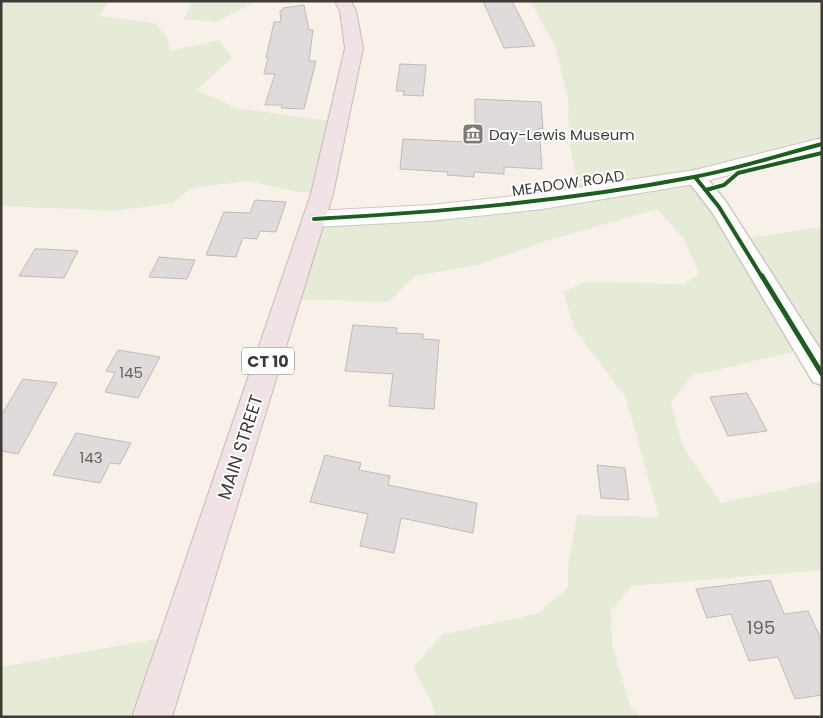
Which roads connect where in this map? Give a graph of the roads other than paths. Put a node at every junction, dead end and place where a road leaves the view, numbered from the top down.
1 (343, 1) edge
2 (822, 144) edge
3 (695, 177) junction
4 (314, 219) junction
5 (822, 374) edge
6 (152, 717) edge

1 - 4 highway, MAIN STREET / CT 10
2 - 3 street, MEADOW ROAD
3 - 4 street, MEADOW ROAD
3 - 5 street
4 - 6 highway, MAIN STREET / CT 10

